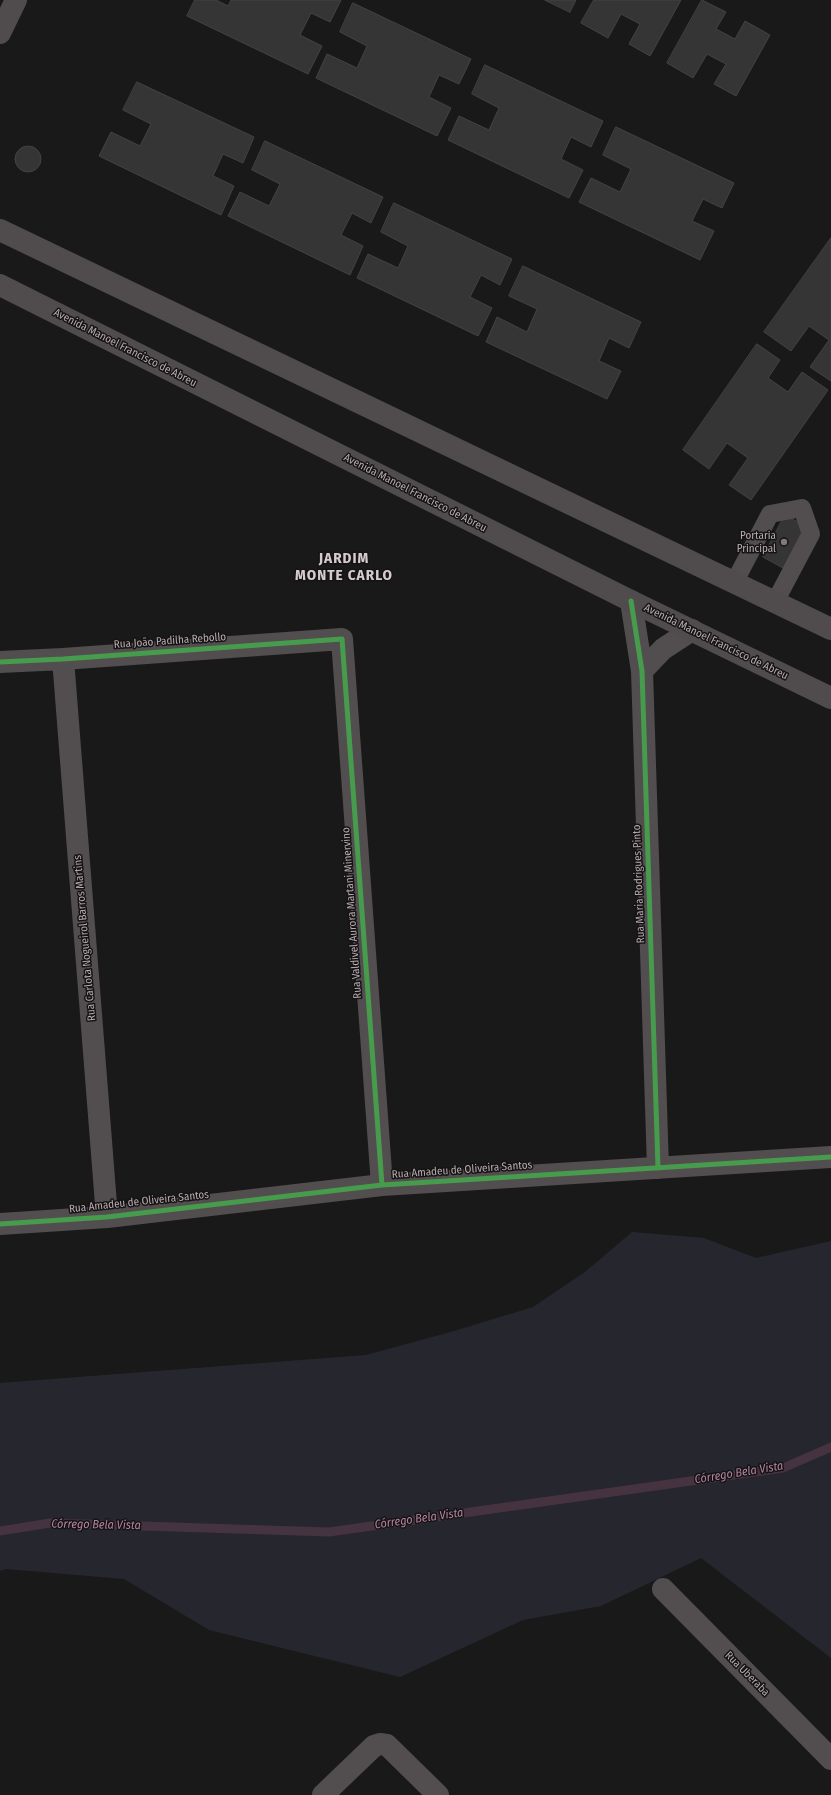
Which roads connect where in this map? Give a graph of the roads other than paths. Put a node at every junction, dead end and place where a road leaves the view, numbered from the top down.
1 (16, 0) edge
2 (0, 33) edge
3 (0, 230) edge
4 (0, 286) edge
5 (734, 583) junction
6 (632, 601) junction
7 (775, 602) junction
8 (831, 629) edge
9 (692, 630) junction
10 (342, 639) joint
11 (63, 659) junction
12 (0, 662) edge
13 (642, 671) junction
14 (831, 698) edge
15 (831, 1157) edge
16 (658, 1168) junction
17 (382, 1186) junction
18 (108, 1216) junction
19 (0, 1224) edge
20 (663, 1589) dead end
21 (831, 1759) edge
22 (323, 1795) edge
23 (438, 1795) edge

1 - 2 main road
3 - 5 main road
4 - 6 main road, Avenida Manoel Francisco de Abreu
5 - 7 main road
5 - 7 lane
6 - 9 main road, Avenida Manoel Francisco de Abreu
6 - 13 street, Rua Maria Rodrigues Pinto
7 - 8 main road
9 - 13 street
9 - 14 main road, Avenida Manoel Francisco de Abreu
10 - 11 street, Rua João Padilha Rebollo
10 - 17 street, Rua Valdivel Aurora Martani Minervino
11 - 12 street, Rua João Padilha Rebollo
11 - 18 street, Rua Carlota Nogueirol Barros Martins
13 - 16 street, Rua Maria Rodrigues Pinto
15 - 16 street, Rua Amadeu de Oliveira Santos
16 - 17 street, Rua Amadeu de Oliveira Santos
17 - 18 street, Rua Amadeu de Oliveira Santos
18 - 19 street, Rua Amadeu de Oliveira Santos
20 - 21 street, Rua Uberaba
22 - 23 street

